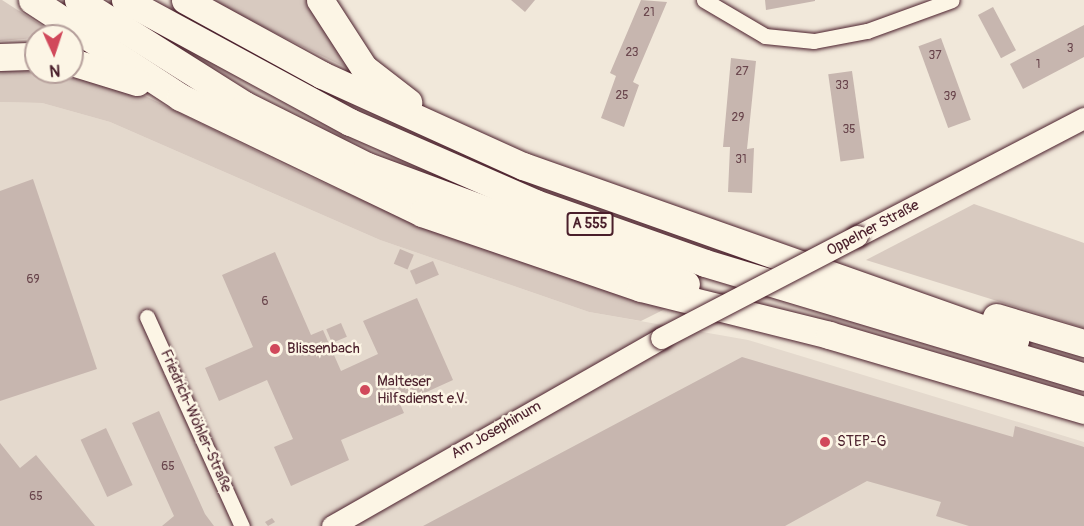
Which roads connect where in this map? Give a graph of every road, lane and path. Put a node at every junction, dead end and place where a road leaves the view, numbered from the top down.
1 (32, 0) edge
2 (78, 0) edge
3 (125, 0) edge
4 (185, 0) edge
5 (320, 0) edge
6 (704, 0) edge
7 (952, 0) edge
8 (24, 56) edge
9 (0, 57) edge
10 (84, 66) edge
11 (180, 97) junction
12 (1084, 118) edge
13 (147, 317) dead end
14 (829, 334) junction
15 (661, 338) joint
16 (1084, 343) edge
17 (1084, 364) edge
18 (1084, 377) edge
19 (1084, 410) edge
20 (242, 526) edge
21 (332, 526) edge

1 - 11 highway
2 - 14 highway, A 555
3 - 18 highway, A 555
4 - 17 highway
5 - 16 highway
6 - 7 street
8 - 9 highway
10 - 11 highway
11 - 14 highway
12 - 15 street, Oppelner Straße, bridge
13 - 20 street, Friedrich-Wöhler-Straße
14 - 19 highway, A 555
15 - 21 street, Am Josephinum

